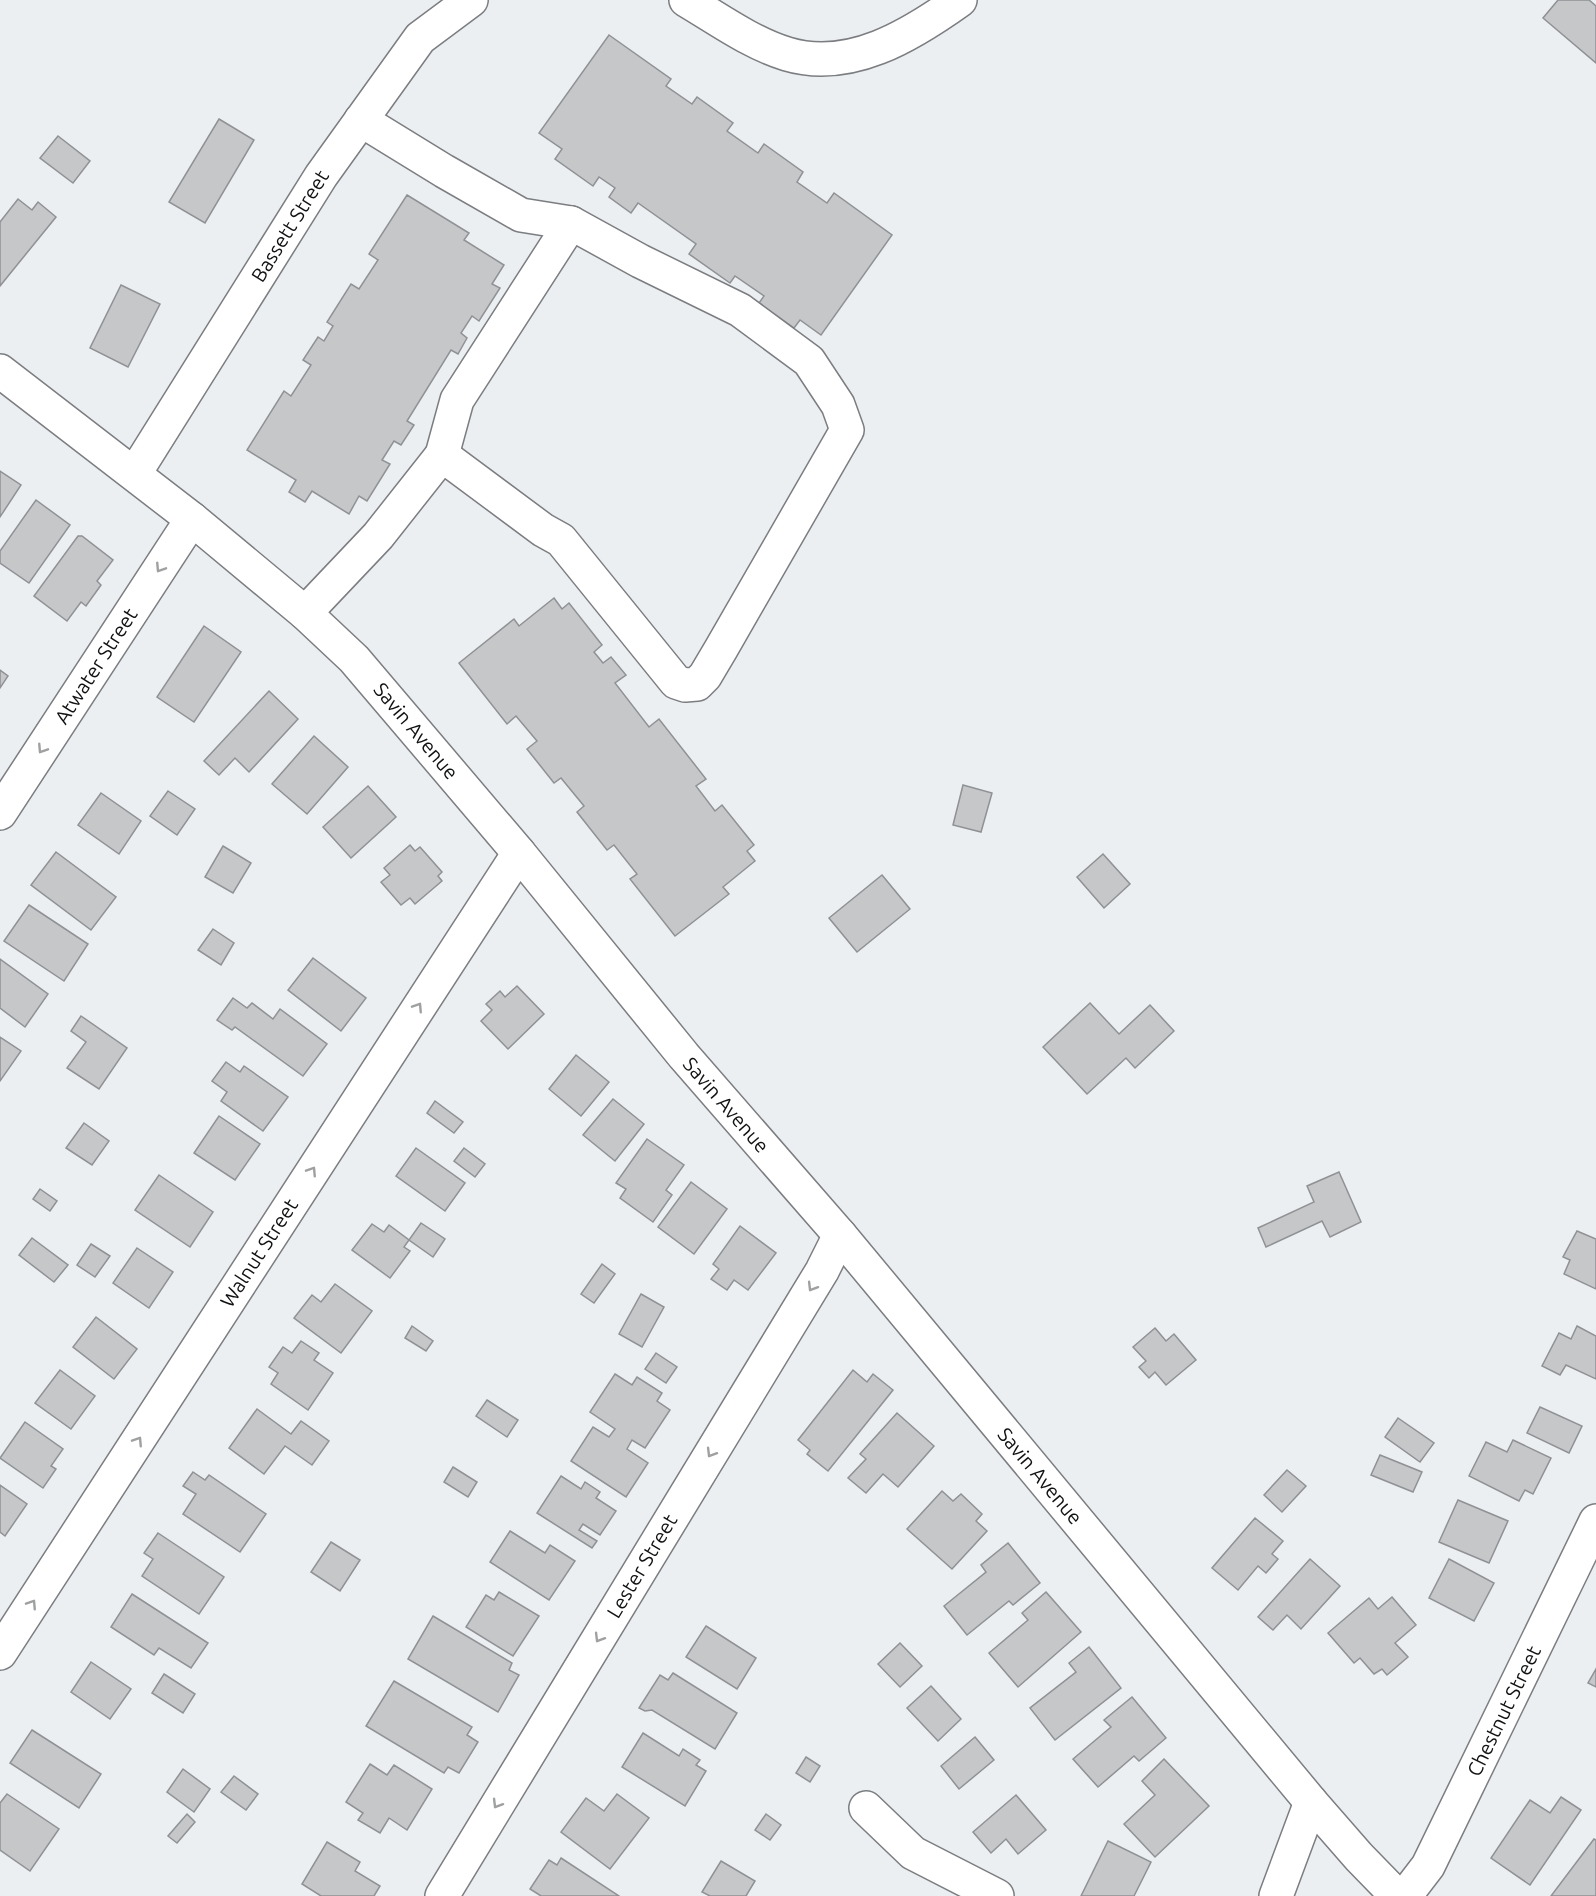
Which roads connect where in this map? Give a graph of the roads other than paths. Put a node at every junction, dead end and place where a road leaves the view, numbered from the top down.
1 (471, 0) edge
2 (686, 0) edge
3 (960, 0) edge
4 (362, 120) junction
5 (571, 223) junction
6 (0, 371) edge
7 (442, 454) junction
8 (135, 473) junction
9 (192, 519) junction
10 (305, 613) junction
11 (0, 813) edge
12 (519, 853) junction
13 (840, 1235) junction
14 (1596, 1521) edge
15 (0, 1653) edge
16 (1311, 1802) junction
17 (866, 1808) dead end
18 (442, 1896) edge
19 (997, 1896) edge
20 (1276, 1896) edge
21 (1396, 1896) edge
22 (1405, 1896) edge

1 - 4 street, Bassett Street
2 - 3 street
4 - 5 street
4 - 8 street, Bassett Street
5 - 7 street
5 - 7 street
6 - 8 street, Savin Avenue
7 - 10 street
8 - 9 street, Savin Avenue
9 - 10 street, Savin Avenue
9 -> 11 street, Atwater Street
10 - 12 street, Savin Avenue
12 - 13 street, Savin Avenue
15 -> 12 street, Walnut Street
13 - 16 street, Savin Avenue
13 -> 18 street, Lester Street
14 - 22 street, Chestnut Street
16 - 20 street
16 - 21 street, Savin Avenue
17 - 19 street

